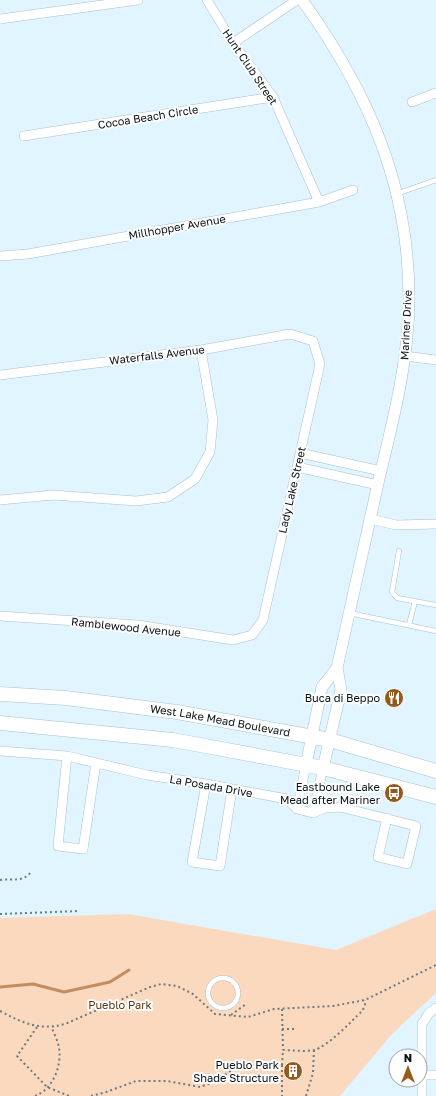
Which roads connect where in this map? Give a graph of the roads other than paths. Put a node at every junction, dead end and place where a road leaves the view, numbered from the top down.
1 (138, 0) edge
2 (207, 0) edge
3 (297, 0) edge
4 (302, 0) edge
5 (0, 19) edge
6 (233, 43) junction
7 (436, 92) edge
8 (273, 97) junction
9 (412, 102) dead end
10 (24, 136) dead end
11 (436, 180) edge
12 (353, 190) dead end
13 (396, 194) junction
14 (319, 202) junction
15 (0, 256) edge
16 (312, 341) joint
17 (201, 350) junction
18 (405, 356) junction
19 (436, 360) edge
20 (0, 375) edge
21 (300, 453) junction
22 (297, 468) junction
23 (381, 471) junction
24 (378, 485) junction
25 (0, 500) edge
26 (370, 518) junction
27 (436, 524) edge
28 (399, 551) dead end
29 (415, 601) junction
30 (436, 605) edge
31 (349, 613) junction
32 (0, 616) edge
33 (409, 625) junction
34 (436, 630) edge
35 (252, 636) joint
36 (337, 668) junction
37 (0, 694) edge
38 (0, 723) edge
39 (312, 736) junction
40 (330, 740) junction
41 (0, 751) edge
42 (67, 756) junction
43 (96, 763) junction
44 (306, 765) junction
45 (323, 768) junction
46 (435, 769) edge
47 (206, 784) junction
48 (232, 789) junction
49 (436, 797) edge
50 (297, 810) junction
51 (313, 813) junction
52 (387, 818) junction
53 (239, 996) joint
54 (432, 1010) edge
55 (422, 1048) edge

1 - 5 street
2 - 6 street, Hunt Club Street
3 - 6 street
4 - 13 street, Mariner Drive
6 - 8 street, Hunt Club Street
7 - 9 street
8 - 10 street, Cocoa Beach Circle
8 - 14 street, Hunt Club Street
11 - 13 lane
12 - 14 street, Millhopper Avenue
13 - 18 street, Mariner Drive
14 - 15 street, Millhopper Avenue
16 - 17 street, Waterfalls Avenue
16 - 21 street, Lady Lake Street
17 - 20 street, Waterfalls Avenue
17 - 25 street
18 - 19 street
18 - 23 street, Mariner Drive
21 - 22 street, Lady Lake Street
21 - 23 street
22 - 24 street
22 - 35 street, Lady Lake Street
23 - 24 street, Mariner Drive
24 - 26 street, Mariner Drive
26 - 27 street
26 - 31 street, Mariner Drive
28 - 29 lane
29 - 30 lane
29 - 33 lane
31 - 33 lane
31 - 36 street, Mariner Drive
32 - 35 street, Ramblewood Avenue
33 - 34 lane
36 - 39 street, Mariner Drive
36 - 40 street, Mariner Drive
37 - 39 main road, West Lake Mead Boulevard
38 - 44 main road
39 - 40 main road, West Lake Mead Boulevard
39 - 44 street, Mariner Drive
40 - 45 street, Mariner Drive
40 - 46 main road, West Lake Mead Boulevard
41 - 42 street, La Posada Drive
42 - 43 street, La Posada Drive
42 - 43 street
43 - 47 street, La Posada Drive
44 - 45 main road
44 - 50 street, Mariner Drive
45 - 49 main road
45 - 51 street, Mariner Drive
47 - 48 street, La Posada Drive
47 - 48 street
48 - 50 street, La Posada Drive
50 - 51 street, La Posada Drive
51 - 52 street, La Posada Drive
52 - 52 street, La Posada Drive
53 - 53 lane
54 - 55 street

